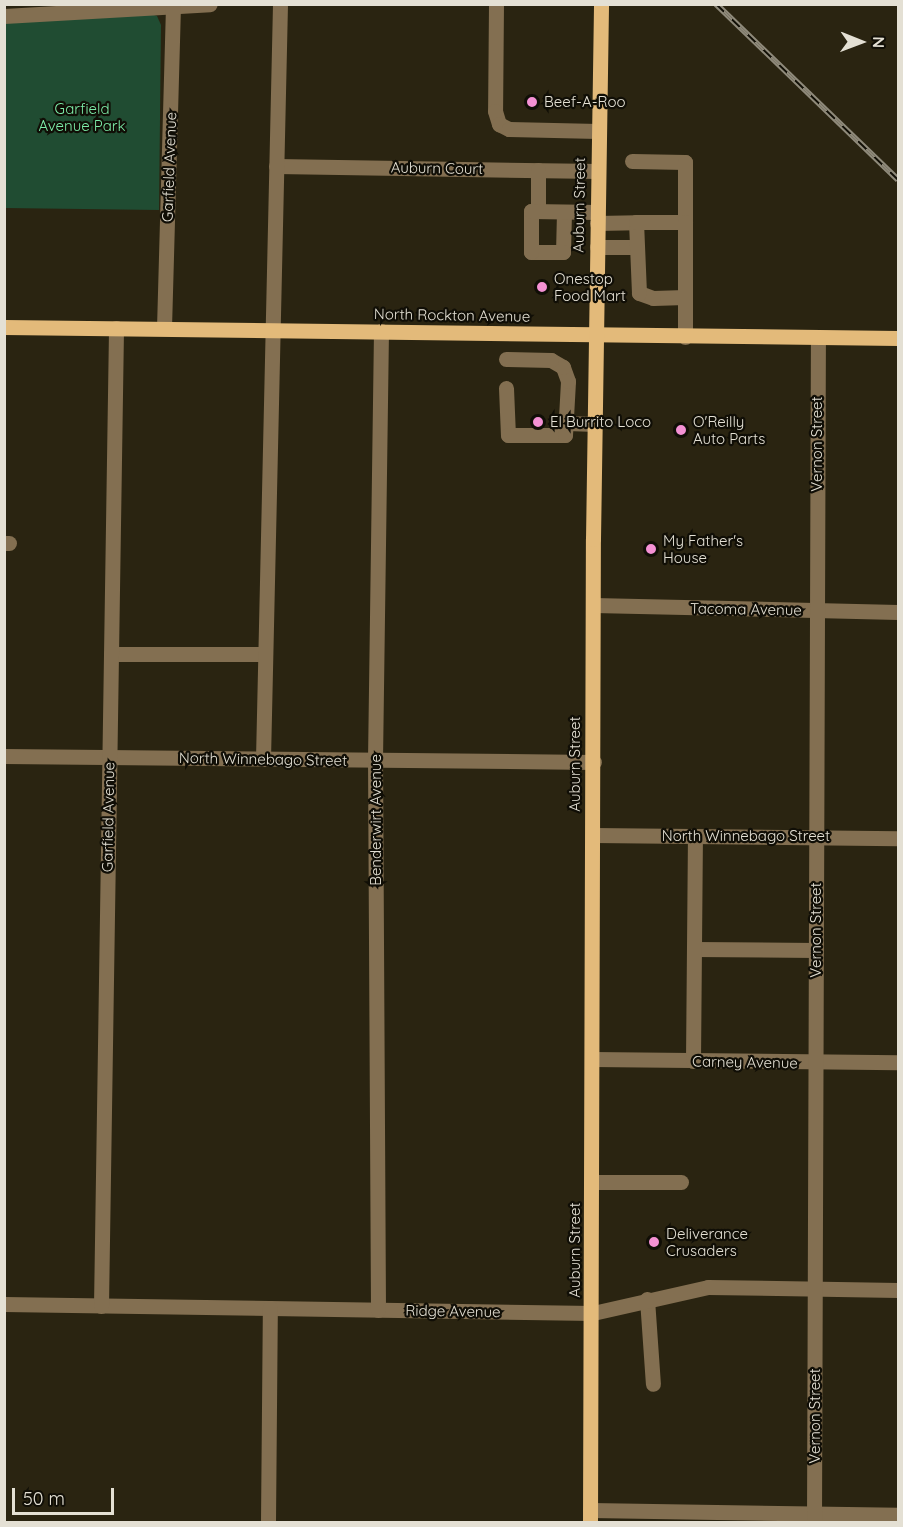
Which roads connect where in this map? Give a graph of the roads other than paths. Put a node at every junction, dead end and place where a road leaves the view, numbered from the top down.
1 (210, 4) edge
2 (280, 4) edge
3 (496, 4) edge
4 (600, 4) edge
5 (173, 7) junction
6 (4, 16) edge
7 (598, 131) junction
8 (632, 161) dead end
9 (276, 166) junction
10 (538, 170) junction
11 (598, 171) junction
12 (538, 211) junction
13 (564, 212) junction
14 (597, 217) junction
15 (636, 222) junction
16 (685, 222) junction
17 (597, 247) junction
18 (636, 247) junction
19 (685, 297) junction
20 (4, 327) edge
21 (116, 328) junction
22 (164, 328) junction
23 (273, 329) junction
24 (381, 331) junction
25 (596, 336) junction
26 (685, 337) junction
27 (818, 338) junction
28 (898, 338) edge
29 (506, 359) dead end
30 (506, 388) dead end
31 (567, 423) junction
32 (595, 424) junction
33 (593, 605) junction
34 (817, 610) junction
35 (898, 612) edge
36 (111, 654) junction
37 (265, 654) junction
38 (4, 756) edge
39 (109, 757) junction
40 (263, 759) junction
41 (375, 760) junction
42 (594, 762) junction
43 (593, 835) junction
44 (695, 836) junction
45 (816, 837) junction
46 (898, 838) edge
47 (694, 949) junction
48 (816, 950) junction
49 (592, 1059) junction
50 (693, 1061) junction
51 (898, 1062) edge
52 (816, 1063) junction
53 (593, 1182) junction
54 (681, 1182) dead end
55 (815, 1287) junction
56 (898, 1290) edge
57 (647, 1299) junction
58 (4, 1304) edge
59 (101, 1306) junction
60 (270, 1308) junction
61 (378, 1310) junction
62 (593, 1312) junction
63 (653, 1384) dead end
64 (898, 1515) edge
65 (590, 1516) edge
66 (814, 1518) edge
67 (268, 1522) edge

1 - 5 street
2 - 9 street
3 - 7 street
4 - 7 main road, Auburn Street
5 - 6 street
5 - 22 street, Garfield Avenue
7 - 11 main road, Auburn Street
8 - 16 street
9 - 10 street, Auburn Court
9 - 23 street
10 - 11 street, Auburn Court
10 - 12 street
11 - 14 main road, Auburn Street
12 - 13 street
12 - 13 street
13 - 14 street
14 - 15 street
14 - 17 main road, Auburn Street
15 - 16 street
15 - 18 street
16 - 19 street
17 - 18 street
17 - 25 main road, Auburn Street
18 - 19 street
19 - 26 street
20 - 21 main road, North Rockton Avenue
21 - 22 main road, North Rockton Avenue
21 - 36 street, Garfield Avenue
22 - 23 main road, North Rockton Avenue
23 - 24 main road, North Rockton Avenue
23 - 37 street
24 - 25 main road, North Rockton Avenue
24 - 41 street, Benderwirt Avenue
25 - 26 main road, North Rockton Avenue
25 - 32 main road, Auburn Street
26 - 27 main road, North Rockton Avenue
27 - 28 main road, North Rockton Avenue
27 - 34 street, Vernon Street
29 - 31 street
30 - 31 street
31 - 32 street
32 - 33 main road, Auburn Street
33 - 34 street, Tacoma Avenue
33 - 42 main road, Auburn Street
34 - 35 street, Tacoma Avenue
34 - 45 street, Vernon Street
36 - 37 street
36 - 39 street, Garfield Avenue
37 - 40 street
38 - 39 street, North Winnebago Street
39 - 40 street, North Winnebago Street
39 - 59 street, Garfield Avenue
40 - 41 street, North Winnebago Street
41 - 42 street, North Winnebago Street
41 - 61 street, Benderwirt Avenue
42 - 43 main road, Auburn Street
43 - 44 street, North Winnebago Street
43 - 49 main road, Auburn Street
44 - 45 street, North Winnebago Street
44 - 47 street
45 - 46 street, North Winnebago Street
45 - 48 street, Vernon Street
47 - 48 street
47 - 50 street
48 - 52 street, Vernon Street
49 - 50 street, Carney Avenue
49 - 53 main road, Auburn Street
50 - 52 street, Carney Avenue
51 - 52 street, Carney Avenue
52 - 55 street, Vernon Street
53 - 54 street
53 - 62 main road, Auburn Street
55 - 56 street, Ridge Avenue
55 - 57 street, Ridge Avenue
55 - 66 street, Vernon Street
57 - 62 street, Ridge Avenue
57 - 63 street
58 - 59 street, Ridge Avenue
59 - 60 street, Ridge Avenue
60 - 61 street, Ridge Avenue
60 - 67 street
61 - 62 street, Ridge Avenue
62 - 65 main road, Auburn Street
64 - 66 street
65 - 66 street

